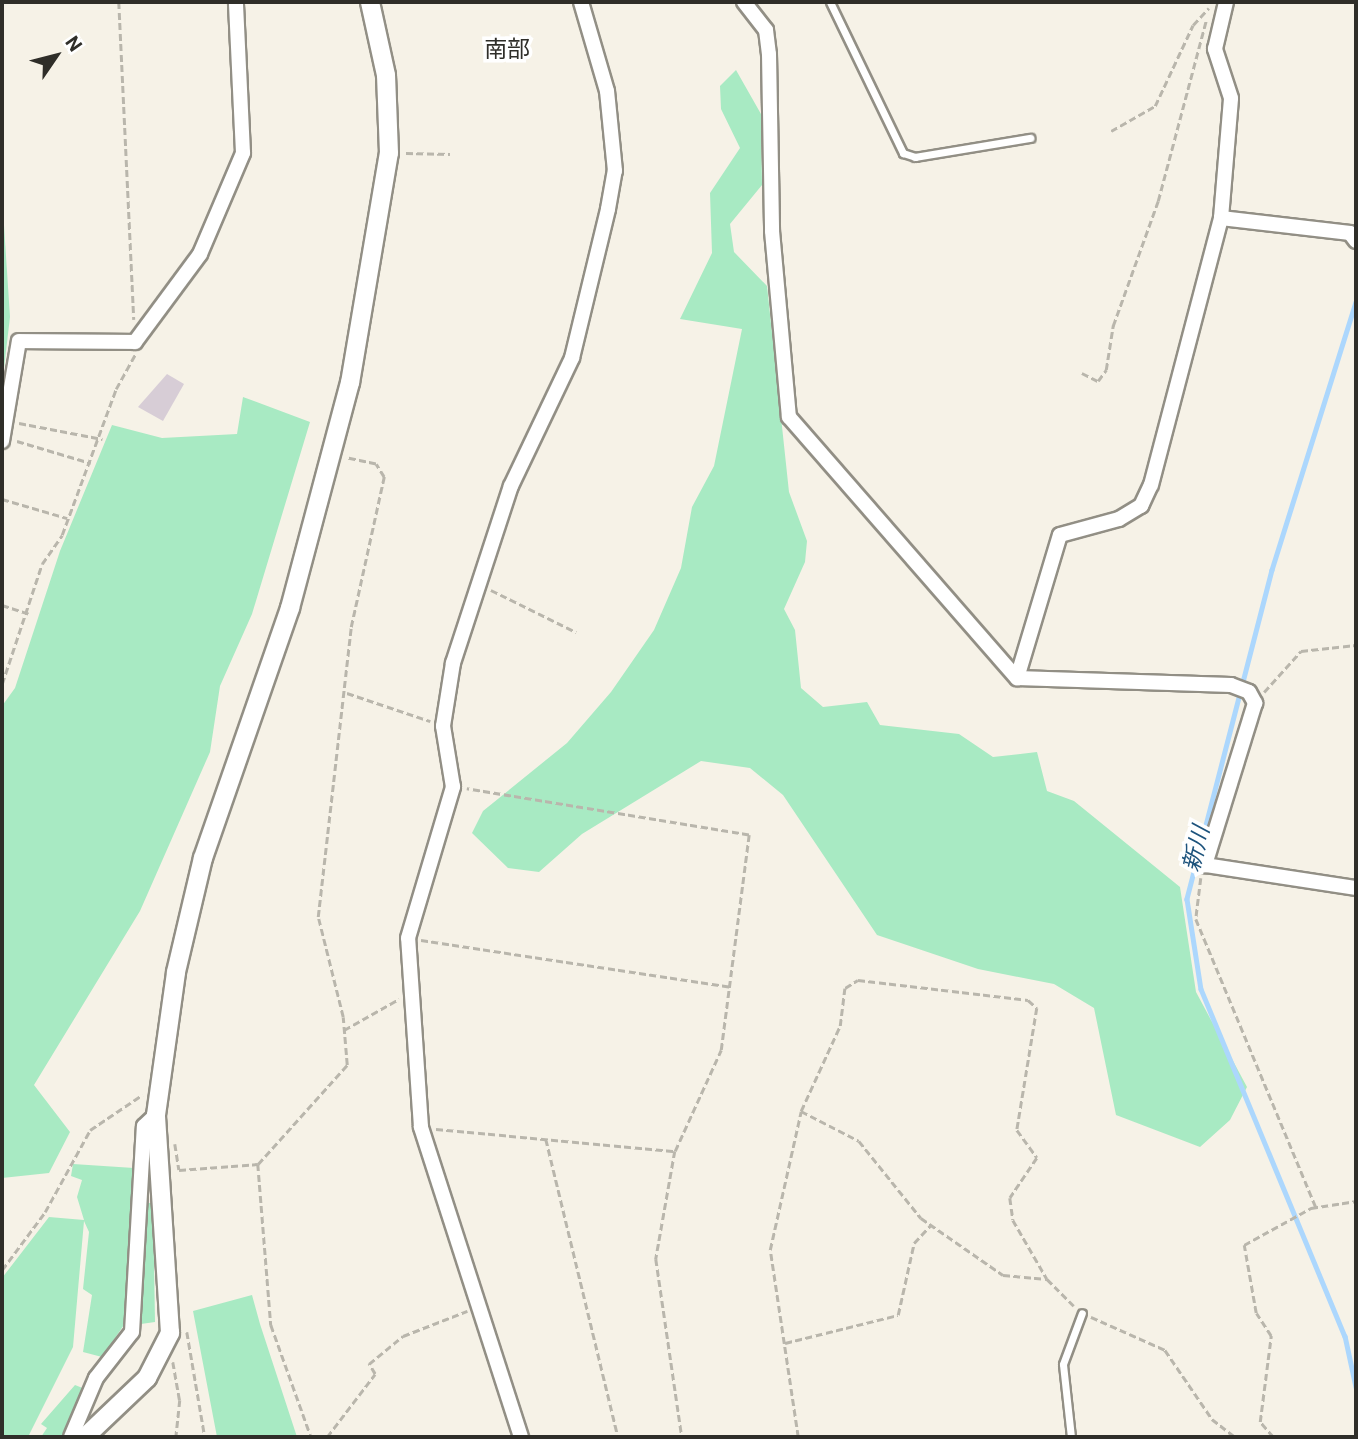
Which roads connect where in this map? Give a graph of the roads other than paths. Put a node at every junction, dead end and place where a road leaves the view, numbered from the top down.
1 (236, 2) edge
2 (370, 2) edge
3 (581, 2) edge
4 (744, 2) edge
5 (830, 2) edge
6 (1220, 6) edge
7 (1030, 138) dead end
8 (1221, 218) junction
9 (1356, 241) edge
10 (2, 439) edge
11 (1017, 678) junction
12 (1356, 888) edge
13 (156, 1115) junction
14 (1082, 1313) road end
15 (71, 1437) edge
16 (85, 1437) edge
17 (521, 1437) edge
18 (1070, 1437) edge

1 - 10 street
2 - 13 street
3 - 17 street
4 - 11 street
5 - 7 lane
6 - 8 street
8 - 9 street
8 - 11 street
11 - 12 street
13 - 15 street
13 - 16 street
14 - 18 lane

